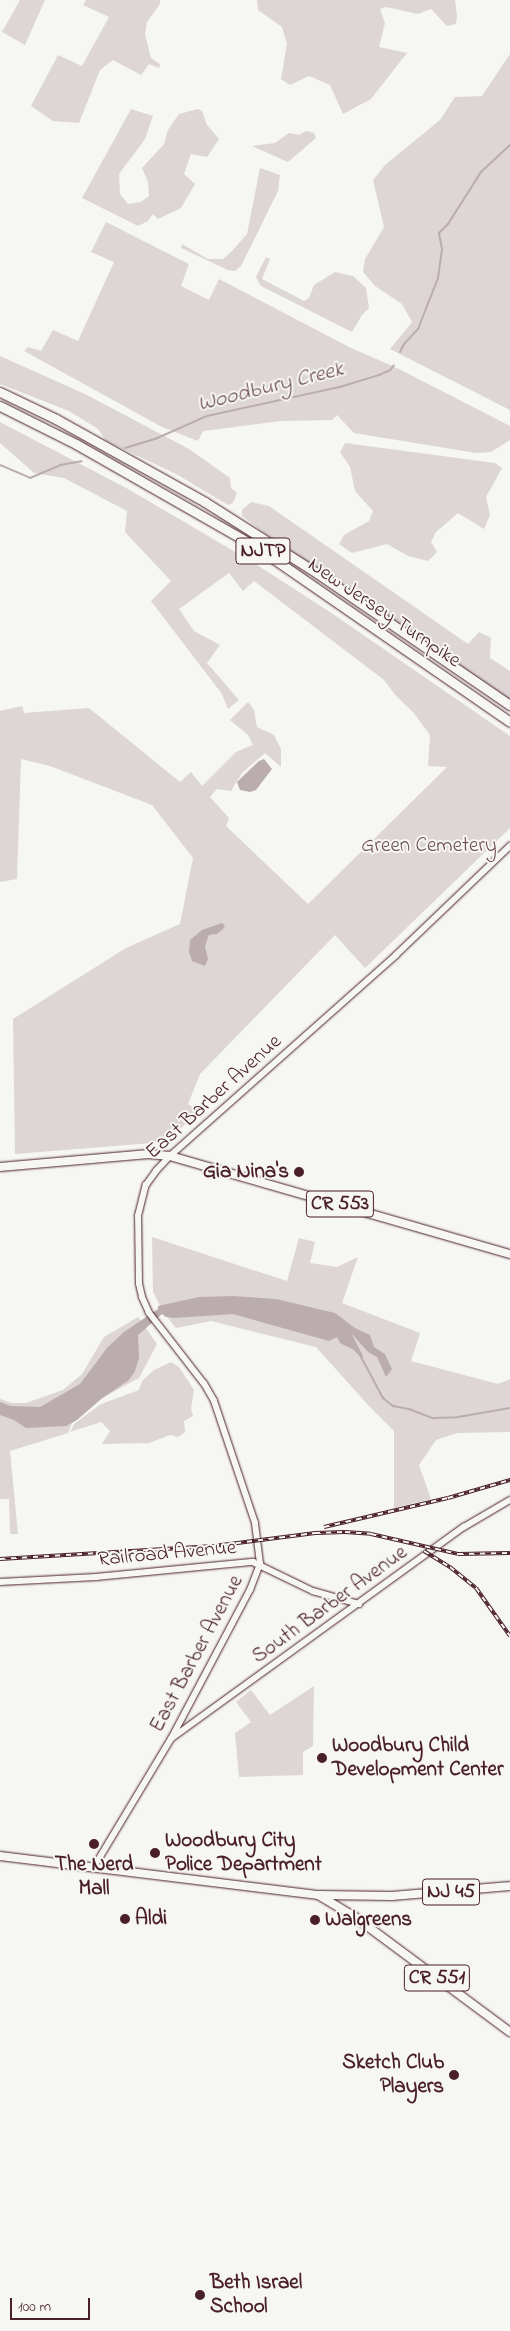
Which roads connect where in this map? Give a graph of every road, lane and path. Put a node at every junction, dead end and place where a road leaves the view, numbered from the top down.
1 (0, 392) edge
2 (0, 406) edge
3 (510, 705) edge
4 (510, 722) edge
5 (510, 846) edge
6 (170, 1156) junction
7 (0, 1167) edge
8 (510, 1254) edge
9 (510, 1500) edge
10 (260, 1564) junction
11 (0, 1582) edge
12 (359, 1604) junction
13 (170, 1739) junction
14 (0, 1856) edge
15 (94, 1867) junction
16 (510, 1886) edge
17 (319, 1895) junction
18 (352, 1897) junction
19 (349, 1914) junction
20 (510, 2032) edge

1 - 3 highway, New Jersey Turnpike / NJTP
2 - 4 highway, New Jersey Turnpike / NJTP
5 - 6 street, East Barber Avenue
6 - 7 main road, CR 553
6 - 8 main road, CR 553
6 - 10 street, East Barber Avenue
9 - 12 street, South Barber Avenue
10 - 11 street, Railroad Avenue
10 - 12 street, Railroad Avenue
10 - 13 street, East Barber Avenue
12 - 13 street, South Barber Avenue
13 - 15 street, East Barber Avenue
14 - 15 main road, NJ 45
15 - 17 main road, NJ 45
16 - 18 main road, NJ 45
17 - 18 main road, NJ 45
17 - 19 main road, CR 551
18 - 19 main road
19 - 20 main road, CR 551

